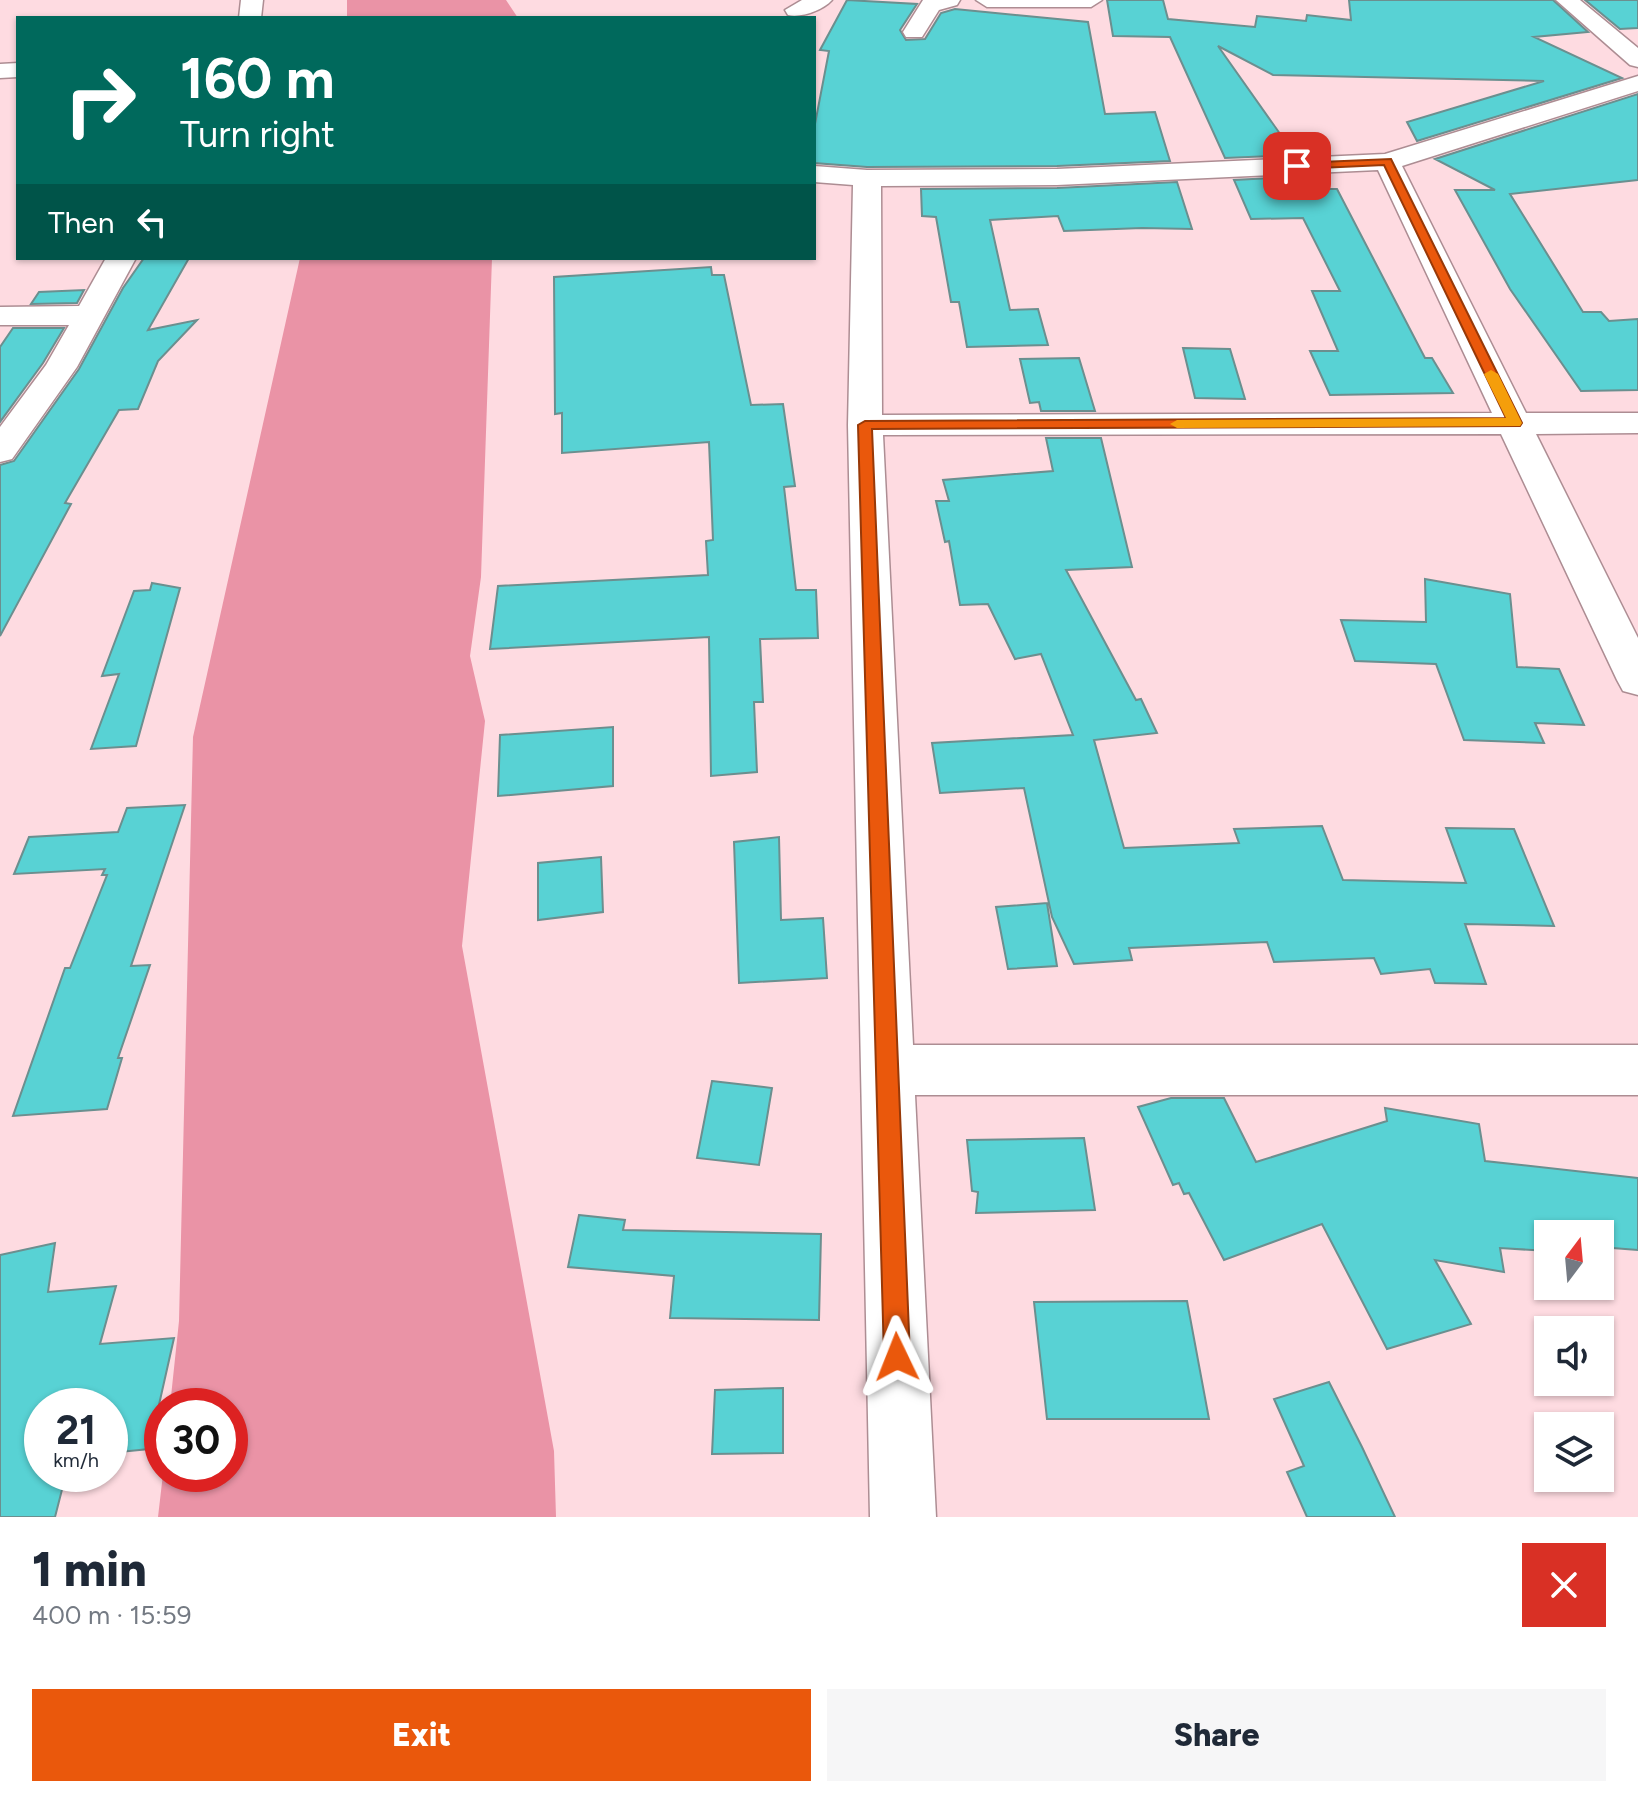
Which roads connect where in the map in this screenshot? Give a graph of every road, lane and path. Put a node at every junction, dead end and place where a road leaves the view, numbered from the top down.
1 (821, 0) edge
2 (949, 0) edge
3 (987, 0) edge
4 (1091, 0) edge
5 (1567, 0) edge
6 (796, 10) dead end
7 (914, 32) dead end
8 (1638, 60) edge
9 (1638, 83) edge
10 (1387, 162) junction
11 (816, 174) edge
12 (867, 178) junction
13 (120, 260) edge
14 (90, 315) junction
15 (0, 316) edge
16 (1515, 423) junction
17 (1638, 423) edge
18 (865, 425) junction
19 (0, 451) edge
20 (1638, 680) edge
21 (886, 1070) junction
22 (1638, 1070) edge
23 (903, 1517) edge

1 - 6 street
2 - 7 street
3 - 4 street
5 - 8 street
9 - 10 street
10 - 12 street
10 - 16 street
11 - 12 street
12 - 18 street
13 - 14 street
14 - 15 street
14 - 19 street
16 - 17 street
16 - 18 street
16 - 20 street
18 - 21 street
21 - 22 street
21 - 23 street

